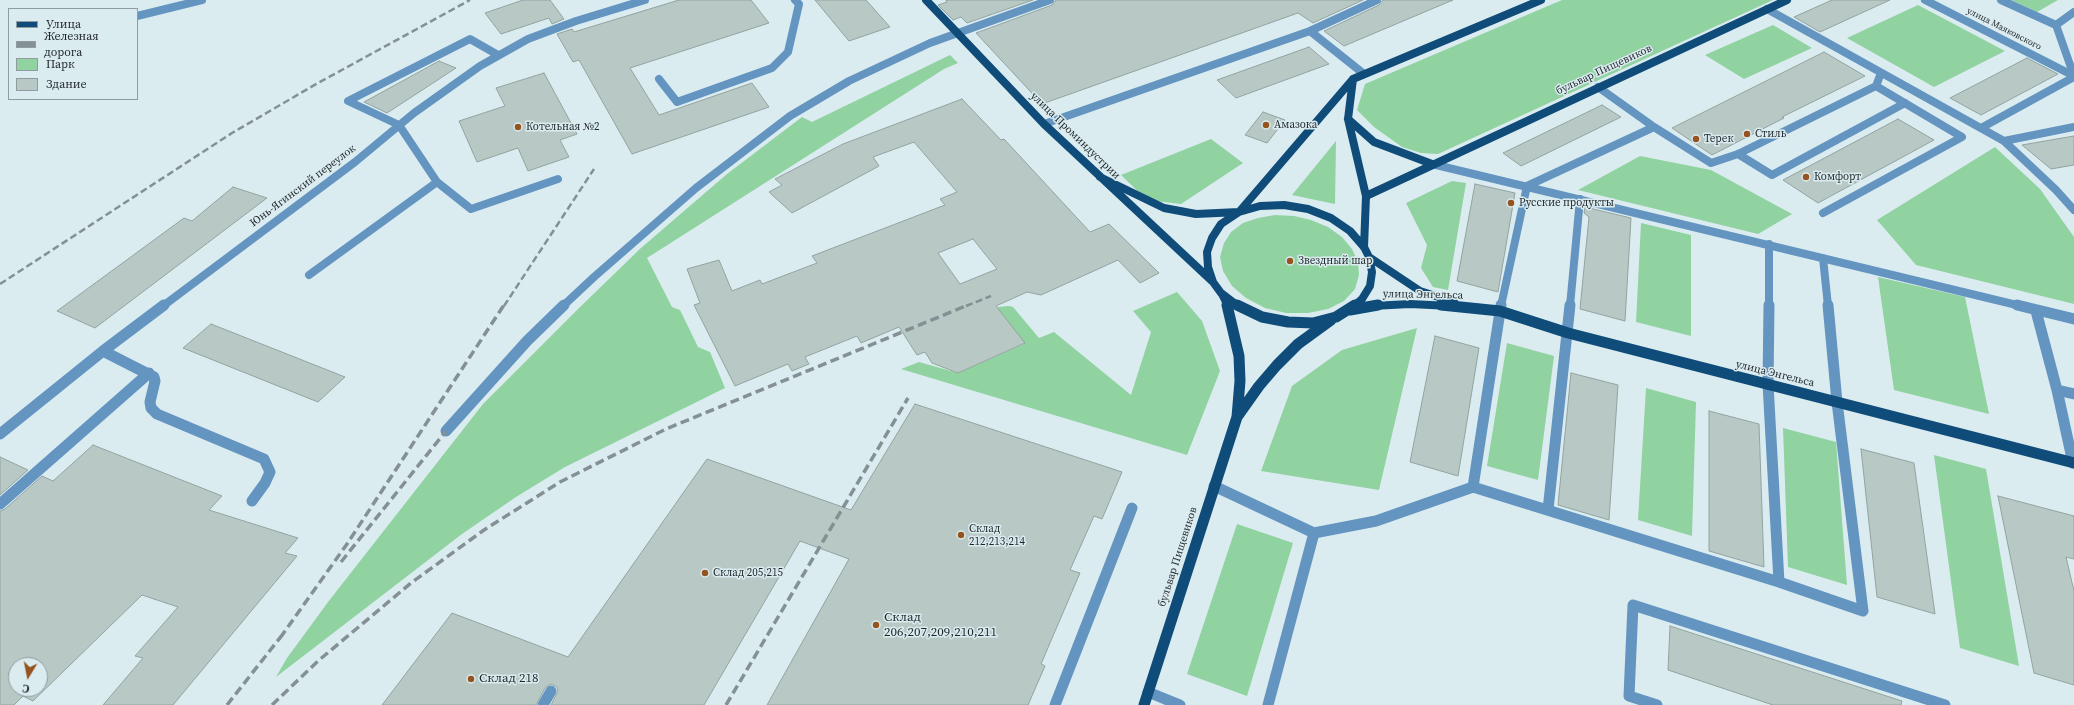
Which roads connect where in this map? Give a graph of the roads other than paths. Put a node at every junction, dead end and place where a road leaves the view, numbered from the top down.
1 (202, 0) edge
2 (645, 0) edge
3 (795, 0) edge
4 (926, 0) edge
5 (1050, 0) edge
6 (1377, 0) edge
7 (1541, 0) edge
8 (1787, 0) edge
9 (1925, 0) edge
10 (2001, 0) edge
11 (1767, 9) junction
12 (2074, 12) edge
13 (138, 16) edge
14 (2056, 24) junction
15 (1310, 31) junction
16 (958, 32) junction
17 (498, 56) junction
18 (1881, 73) junction
19 (1364, 74) junction
20 (2074, 76) edge
21 (659, 79) dead end
22 (1353, 79) junction
23 (1876, 86) junction
24 (1598, 87) junction
25 (1905, 103) junction
26 (1348, 119) junction
27 (1044, 124) junction
28 (399, 125) junction
29 (1654, 127) junction
30 (2074, 127) edge
31 (1981, 128) junction
32 (2004, 141) junction
33 (1738, 154) junction
34 (1432, 164) junction
35 (1100, 177) junction
36 (558, 179) dead end
37 (437, 182) junction
38 (1527, 186) junction
39 (1366, 196) junction
40 (1580, 200) junction
41 (2074, 210) edge
42 (1239, 212) junction
43 (1823, 213) dead end
44 (1770, 244) junction
45 (1364, 247) junction
46 (1369, 257) junction
47 (1823, 258) junction
48 (309, 275) dead end
49 (1213, 282) junction
50 (1221, 293) junction
51 (1471, 308) junction
52 (1350, 310) junction
53 (1500, 311) junction
54 (2036, 311) junction
55 (1336, 317) junction
56 (2074, 319) edge
57 (1568, 333) junction
58 (103, 351) junction
59 (149, 373) junction
60 (1768, 384) junction
61 (2057, 390) junction
62 (2074, 394) edge
63 (1837, 402) junction
64 (1237, 417) junction
65 (446, 431) dead end
66 (0, 434) edge
67 (2073, 463) edge
68 (1214, 486) junction
69 (1473, 487) junction
70 (252, 501) dead end
71 (0, 504) edge
72 (1132, 508) dead end
73 (1548, 510) junction
74 (1314, 534) junction
75 (1779, 582) junction
76 (551, 691) dead end
77 (1148, 692) junction
78 (543, 705) edge
79 (1055, 705) edge
80 (1144, 705) edge
81 (1180, 705) edge
82 (1268, 705) edge
83 (1657, 705) edge
84 (1945, 705) edge

1 - 13 street
2 - 17 street, Юнь-Ягинский переулок
3 - 21 street
4 - 16 main road, улица Проминдустрии
5 - 16 street
6 - 15 street
7 - 19 main road, бульвар Пищевиков
8 - 11 main road, бульвар Пищевиков
9 - 20 street, улица Маяковского
10 - 14 street
11 - 18 street
11 - 24 main road, бульвар Пищевиков
12 - 14 street
14 - 20 street
15 - 19 street
15 - 27 street
16 - 27 main road, улица Проминдустрии
16 - 65 street
17 - 28 street, Юнь-Ягинский переулок
17 - 28 street
18 - 23 street
18 - 31 street
19 - 22 main road, бульвар Пищевиков
20 - 31 street
22 - 26 main road
22 - 42 main road, бульвар Пищевиков
23 - 25 street
23 - 33 street
24 - 29 street
24 - 34 main road, бульвар Пищевиков
25 - 33 street
25 - 43 street
26 - 34 main road
26 - 39 main road
27 - 35 main road, улица Проминдустрии
28 - 37 street
28 - 58 street, Юнь-Ягинский переулок
29 - 33 street
29 - 38 street
30 - 32 street
31 - 32 street
32 - 41 street
34 - 38 street
34 - 39 main road, бульвар Пищевиков
35 - 42 main road
35 - 49 main road, улица Проминдустрии
36 - 37 street
37 - 48 street
38 - 40 street
38 - 53 street
39 - 45 main road, бульвар Пищевиков
40 - 44 street
40 - 57 street
42 - 45 main road, бульвар Пищевиков
42 - 49 main road, бульвар Пищевиков
44 - 47 street
44 - 60 street
45 - 46 main road, бульвар Пищевиков
46 - 51 main road, улица Энгельса
46 - 52 main road, бульвар Пищевиков
47 - 54 street
47 - 63 street
49 - 50 main road, бульвар Пищевиков
50 - 55 main road, бульвар Пищевиков
50 - 64 main road, бульвар Пищевиков
51 - 52 main road, улица Энгельса
51 - 53 main road, улица Энгельса
52 - 55 main road, бульвар Пищевиков
53 - 57 main road, улица Энгельса
53 - 69 street
54 - 56 street
54 - 61 street
55 - 64 main road, бульвар Пищевиков
57 - 60 main road, улица Энгельса
57 - 73 street
58 - 59 street
58 - 66 street, Юнь-Ягинский переулок
59 - 70 street
59 - 71 street
60 - 63 main road, улица Энгельса
60 - 75 street
61 - 62 street
61 - 67 street
63 - 67 main road, улица Энгельса
63 - 75 street
64 - 68 main road, бульвар Пищевиков
68 - 74 street
68 - 77 main road, бульвар Пищевиков
69 - 73 street
69 - 74 street
72 - 79 street
73 - 75 street
74 - 82 street
76 - 78 street
77 - 80 main road, бульвар Пищевиков
77 - 81 street
83 - 84 street

